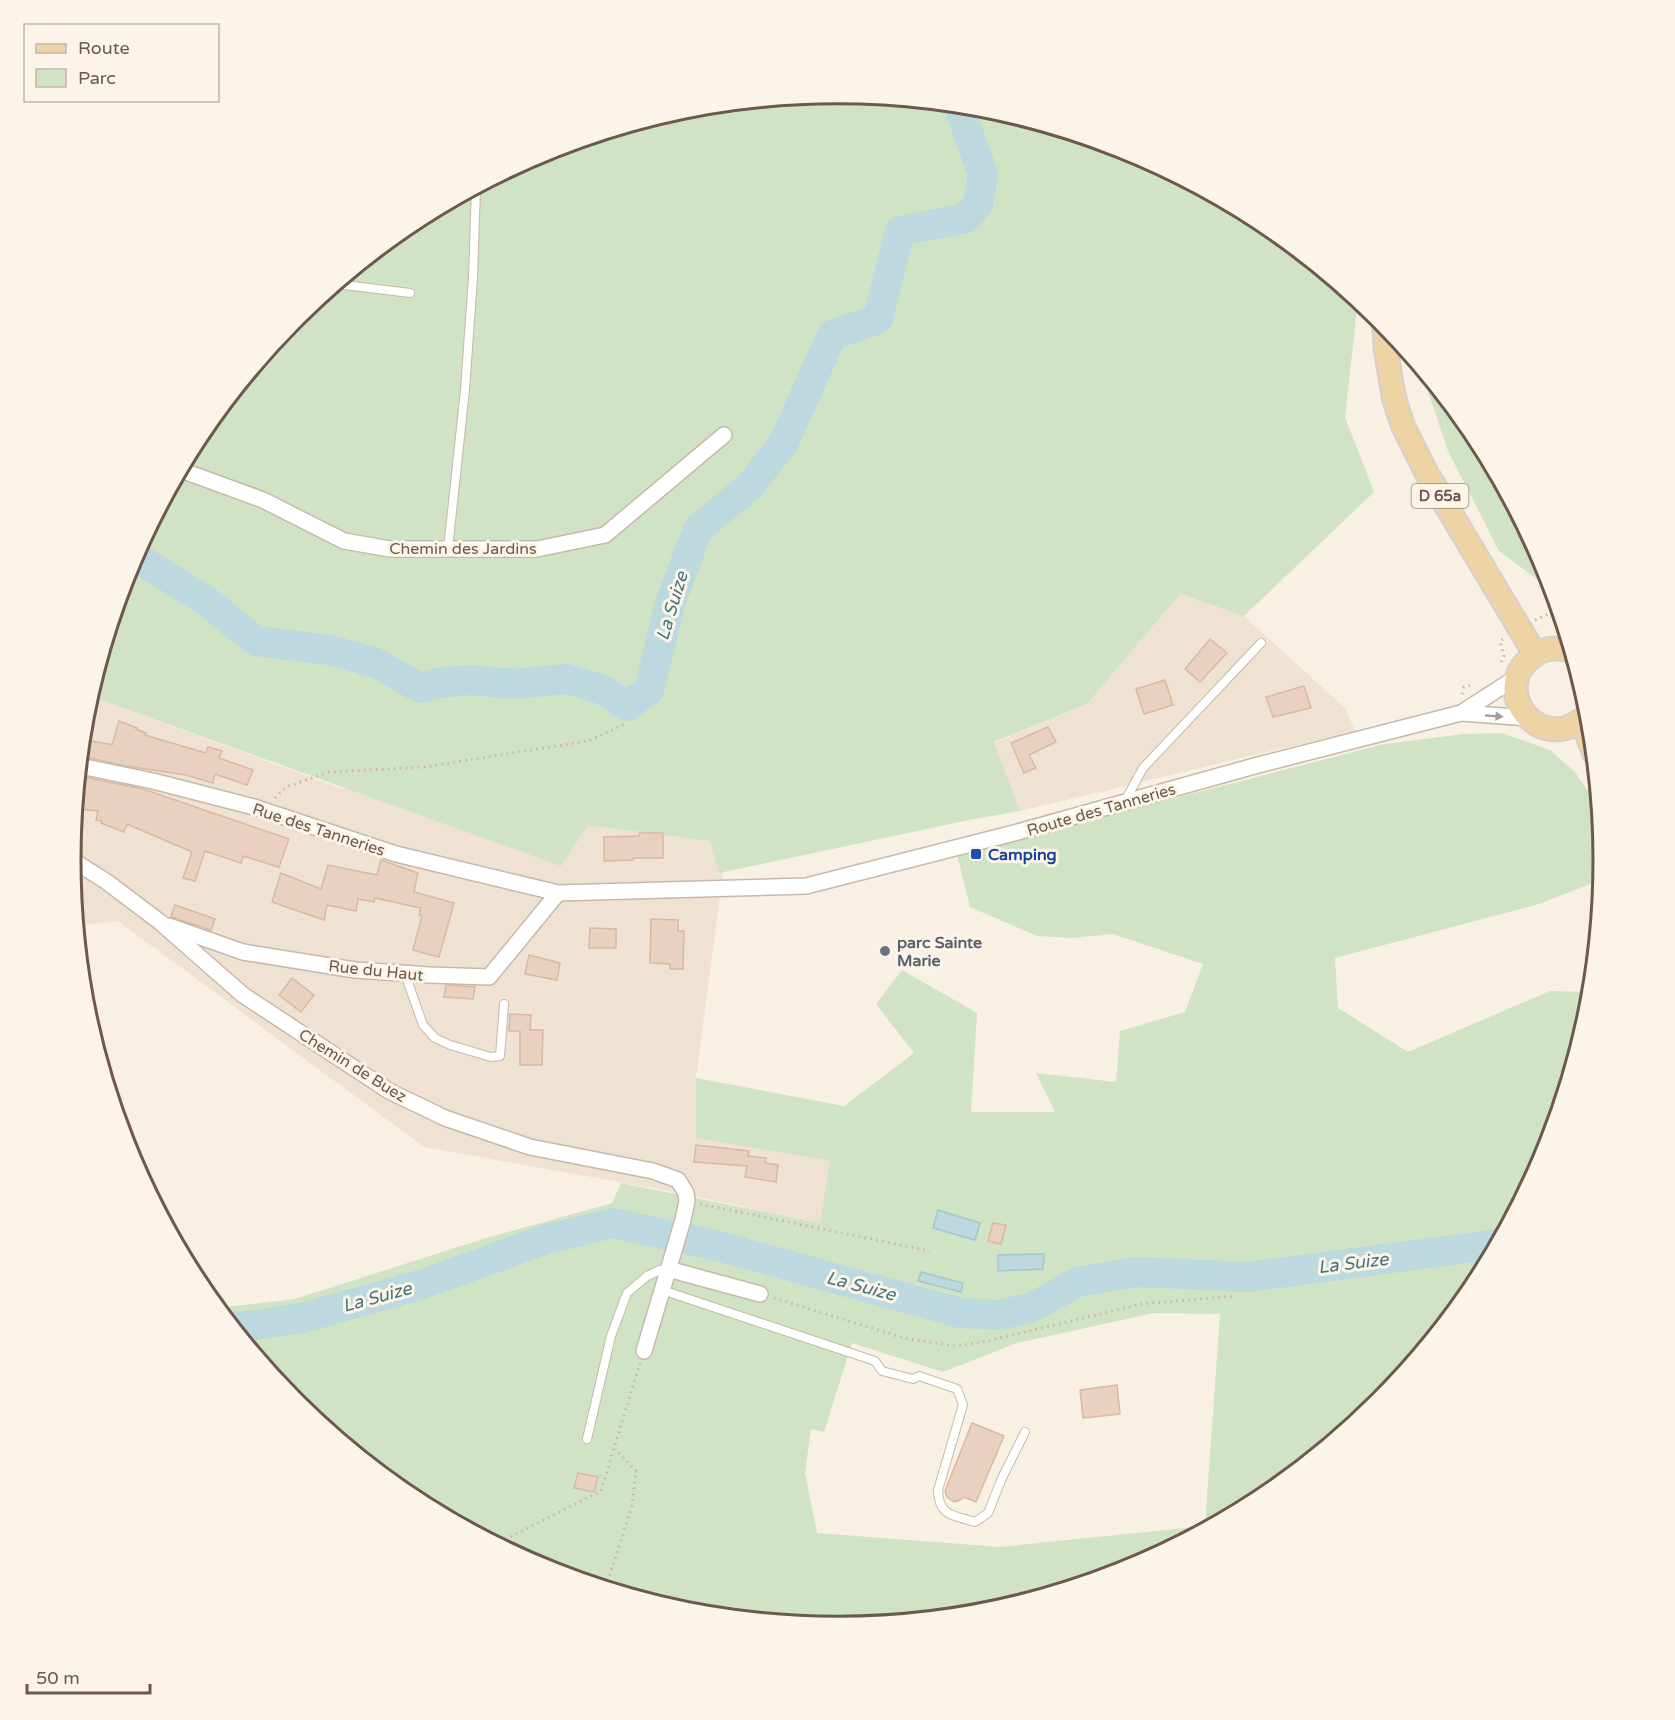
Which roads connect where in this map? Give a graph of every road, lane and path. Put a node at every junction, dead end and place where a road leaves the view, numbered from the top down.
1 (476, 196) edge
2 (346, 285) edge
3 (410, 293) dead end
4 (1385, 339) edge
5 (724, 435) dead end
6 (188, 473) edge
7 (448, 549) junction
8 (1552, 612) edge
9 (1519, 629) junction
10 (1261, 643) dead end
11 (1564, 649) edge
12 (1535, 654) junction
13 (1509, 671) junction
14 (1480, 682) dead end
15 (1461, 713) junction
16 (1528, 718) junction
17 (1581, 720) edge
18 (625, 723) dead end
19 (86, 767) edge
20 (1125, 802) junction
21 (263, 810) junction
22 (81, 866) edge
23 (558, 893) junction
24 (160, 922) junction
25 (405, 974) junction
26 (504, 1004) dead end
27 (687, 1201) junction
28 (930, 1251) dead end
29 (668, 1269) junction
30 (662, 1290) junction
31 (760, 1294) joint
32 (1235, 1296) dead end
33 (644, 1351) joint
34 (1025, 1432) dead end
35 (587, 1439) dead end
36 (615, 1448) junction
37 (504, 1539) edge
38 (608, 1580) edge

1 - 7 lane
2 - 3 lane
4 - 9 main road, D 65a
5 - 7 street, Chemin des Jardins
6 - 7 street, Chemin des Jardins
8 - 9 path
9 - 12 main road, D 65a
9 - 13 path
10 - 20 lane
11 - 12 main road
12 - 13 main road
13 - 15 street, Route des Tanneries
13 - 16 main road
14 - 15 path
15 -> 16 street, Route des Tanneries
15 - 20 street, Route des Tanneries
16 - 17 main road
18 - 21 path
19 - 21 street, Rue des Tanneries
20 - 23 street, Route des Tanneries
21 - 23 street, Rue des Tanneries
22 - 24 street, Chemin de Buez
23 - 25 street, Rue du Haut
24 - 25 street, Rue du Haut
24 - 27 street, Chemin de Buez
25 - 26 lane
27 - 28 path
27 - 29 street
29 - 30 street
29 - 31 street
29 - 35 lane
30 - 33 street
30 - 34 lane
31 - 32 path
33 - 36 path
36 - 37 path
36 - 38 path

